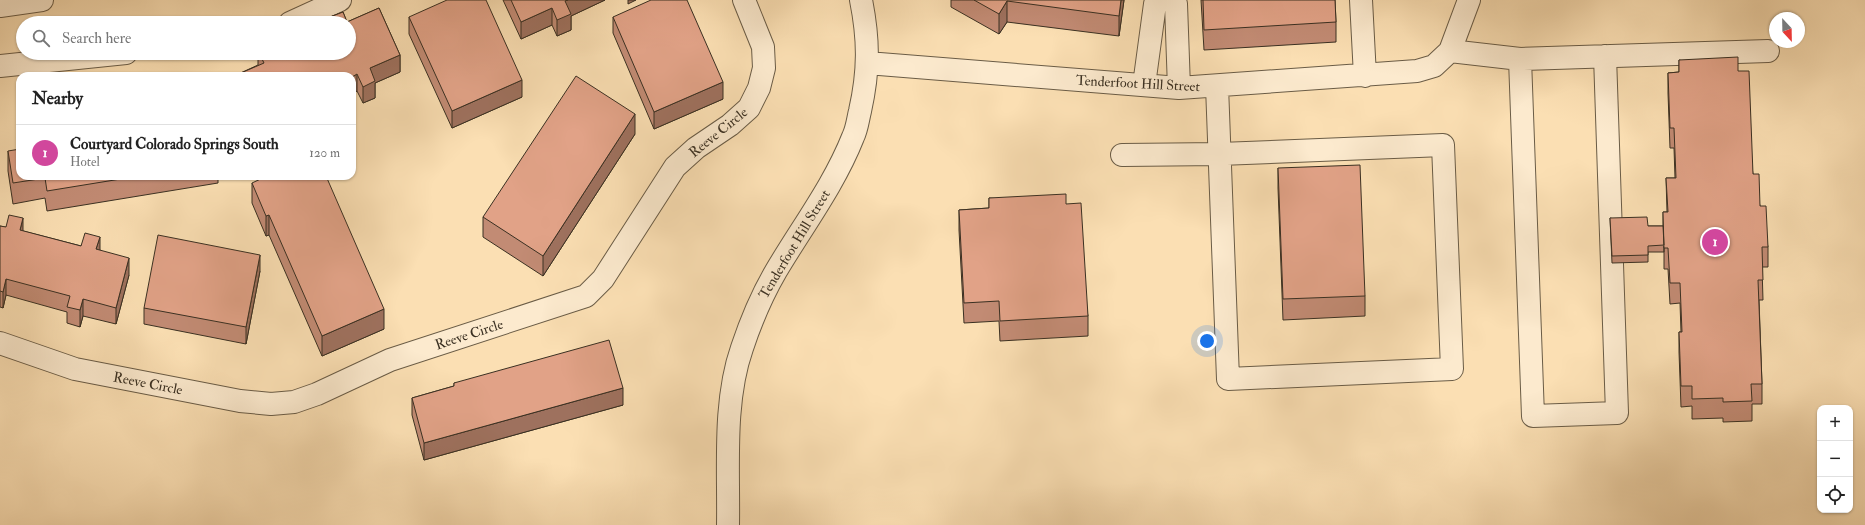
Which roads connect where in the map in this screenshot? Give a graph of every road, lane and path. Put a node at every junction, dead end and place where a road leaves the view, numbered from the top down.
1 (42, 0) edge
2 (340, 0) edge
3 (744, 0) edge
4 (861, 0) edge
5 (1158, 0) edge
6 (1172, 0) edge
7 (1361, 0) edge
8 (1469, 0) edge
9 (0, 6) edge
10 (305, 16) edge
11 (1450, 51) junction
12 (1768, 51) dead end
13 (1605, 56) junction
14 (1520, 59) junction
15 (58, 60) edge
16 (868, 63) junction
17 (0, 66) edge
18 (1365, 76) junction
19 (1144, 85) junction
20 (1217, 86) junction
21 (1179, 88) junction
22 (1220, 154) junction
23 (1122, 155) dead end
24 (0, 343) edge
25 (728, 525) edge

1 - 9 street
2 - 10 street
3 - 24 street, Reeve Circle
4 - 16 street, Tenderfoot Hill Street
5 - 19 street
6 - 21 street
7 - 18 street
8 - 11 street
11 - 14 street
11 - 18 street, Tenderfoot Hill Street
12 - 13 street
13 - 14 street
13 - 14 street
15 - 17 street
16 - 19 street, Tenderfoot Hill Street
16 - 25 street, Tenderfoot Hill Street
18 - 20 street, Tenderfoot Hill Street
19 - 21 street, Tenderfoot Hill Street
20 - 21 street, Tenderfoot Hill Street
20 - 22 street
22 - 22 street
22 - 23 street

